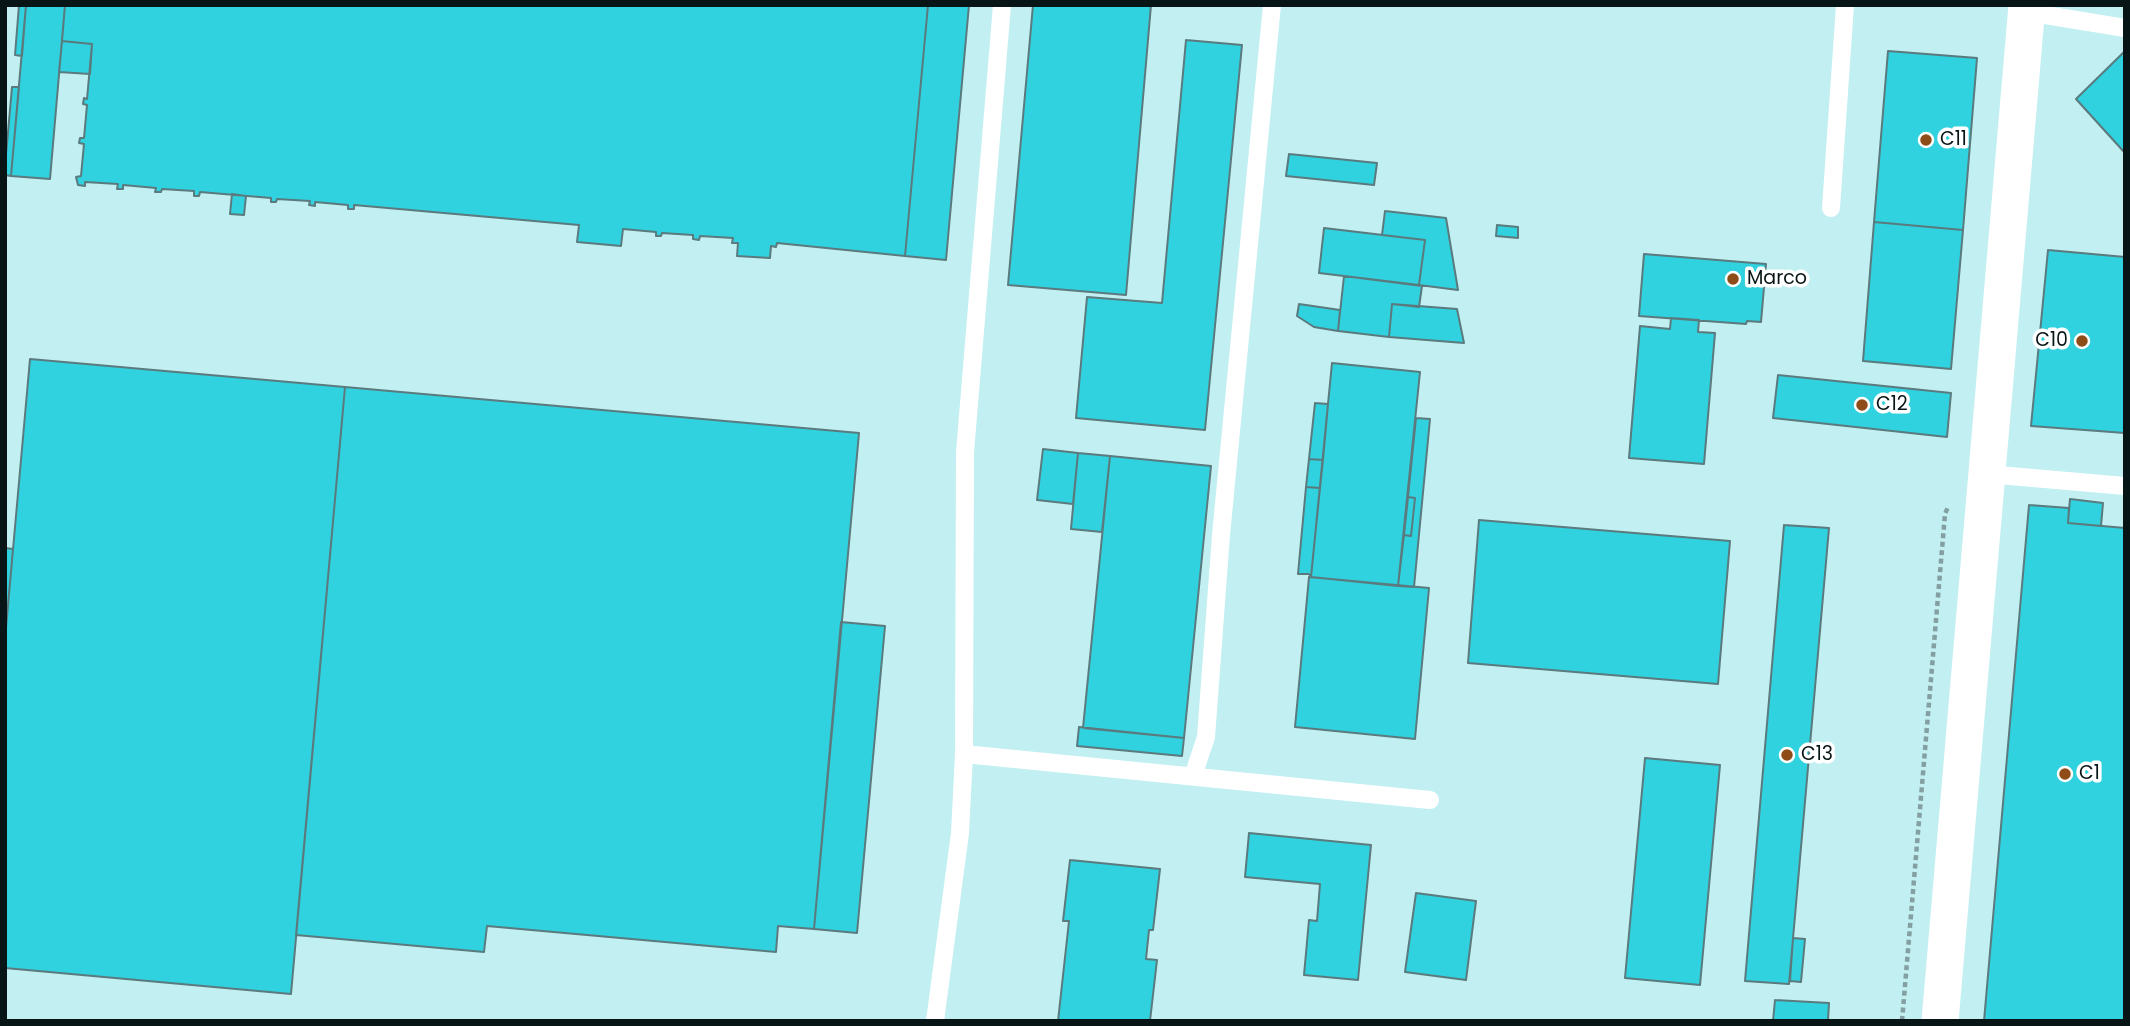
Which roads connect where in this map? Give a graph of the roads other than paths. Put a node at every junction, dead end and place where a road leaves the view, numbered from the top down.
1 (1002, 5) edge
2 (1272, 5) edge
3 (1845, 5) edge
4 (2027, 9) edge
5 (2125, 28) edge
6 (1831, 208) dead end
7 (1987, 474) junction
8 (2125, 486) edge
9 (964, 754) junction
10 (1193, 776) junction
11 (1430, 800) dead end
12 (935, 1021) edge
13 (1940, 1021) edge

1 - 9 lane
2 - 10 lane
3 - 6 lane
4 - 5 lane
4 - 7 street
7 - 8 lane
7 - 13 street
9 - 10 lane
9 - 12 lane
10 - 11 lane

